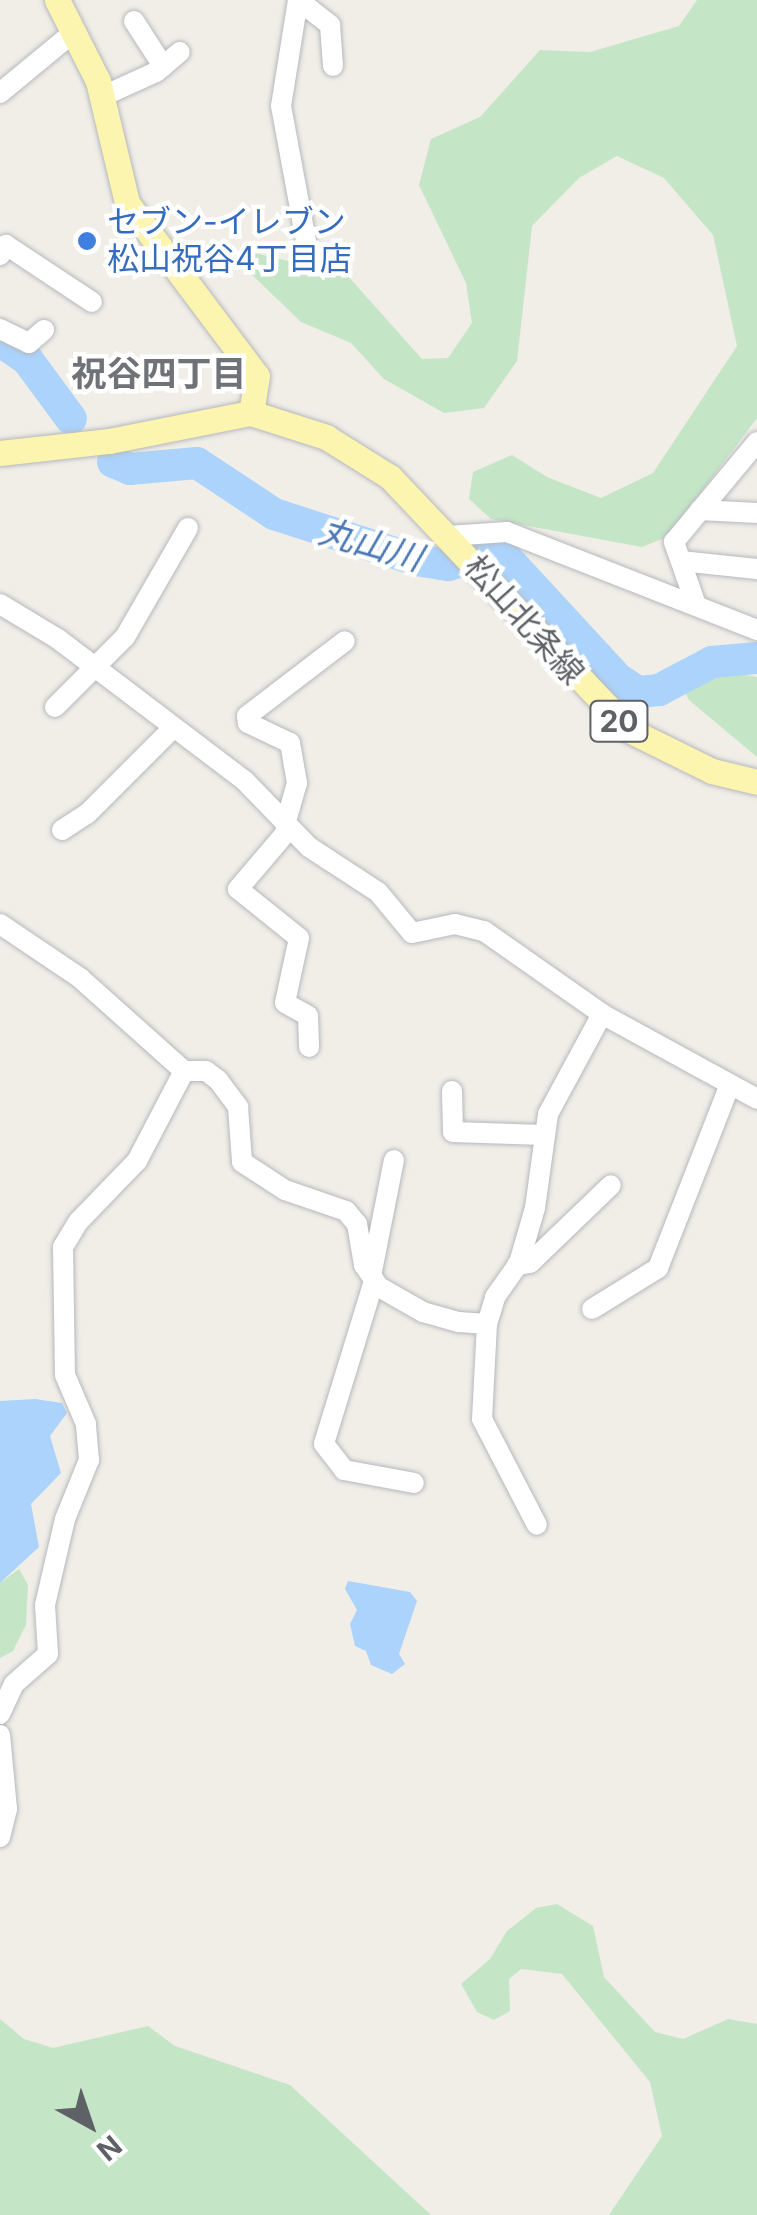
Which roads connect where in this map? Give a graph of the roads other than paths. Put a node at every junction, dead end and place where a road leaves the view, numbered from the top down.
1 (57, 0) edge
2 (298, 0) edge
3 (134, 21) dead end
4 (75, 31) junction
5 (180, 52) dead end
6 (162, 66) junction
7 (333, 66) dead end
8 (0, 92) edge
9 (102, 97) junction
10 (308, 251) dead end
11 (0, 255) edge
12 (92, 302) dead end
13 (0, 328) edge
14 (44, 330) dead end
15 (251, 413) junction
16 (757, 442) edge
17 (0, 452) edge
18 (700, 510) junction
19 (757, 513) edge
20 (188, 528) dead end
21 (448, 536) junction
22 (681, 561) junction
23 (757, 570) edge
24 (695, 602) junction
25 (0, 604) edge
26 (757, 630) edge
27 (345, 642) dead end
28 (98, 668) junction
29 (55, 708) dead end
30 (173, 728) junction
31 (757, 782) edge
32 (287, 827) junction
33 (62, 830) dead end
34 (0, 924) edge
35 (602, 1014) junction
36 (309, 1046) dead end
37 (184, 1071) junction
38 (729, 1088) junction
39 (452, 1091) dead end
40 (757, 1098) edge
41 (544, 1135) junction
42 (394, 1160) dead end
43 (611, 1185) dead end
44 (517, 1265) junction
45 (372, 1280) junction
46 (592, 1309) dead end
47 (486, 1324) junction
48 (414, 1483) dead end
49 (537, 1525) dead end
50 (0, 1714) edge
51 (0, 1735) edge
52 (0, 1836) edge

1 - 4 main road
2 - 7 street
2 - 10 street
3 - 6 street
4 - 8 street
4 - 9 main road
5 - 6 street
6 - 9 street
9 - 15 main road
11 - 12 street
13 - 14 street
15 - 17 main road
15 - 21 main road, 松山北条線 / 20
16 - 18 street
18 - 19 street
18 - 22 street
20 - 28 street
21 - 24 street
21 - 31 main road, 松山北条線 / 20
22 - 23 street
22 - 24 street
24 - 26 street
25 - 28 street
27 - 32 street
28 - 29 street
28 - 30 street
30 - 32 street
30 - 33 street
32 - 35 street
32 - 36 street
34 - 37 street
35 - 38 street
35 - 41 street
37 - 45 street
37 - 50 street
38 - 40 street
38 - 46 street
39 - 41 street
41 - 44 street
42 - 45 street
43 - 44 street
44 - 47 street
45 - 47 street
45 - 48 street
47 - 49 street
51 - 52 street

